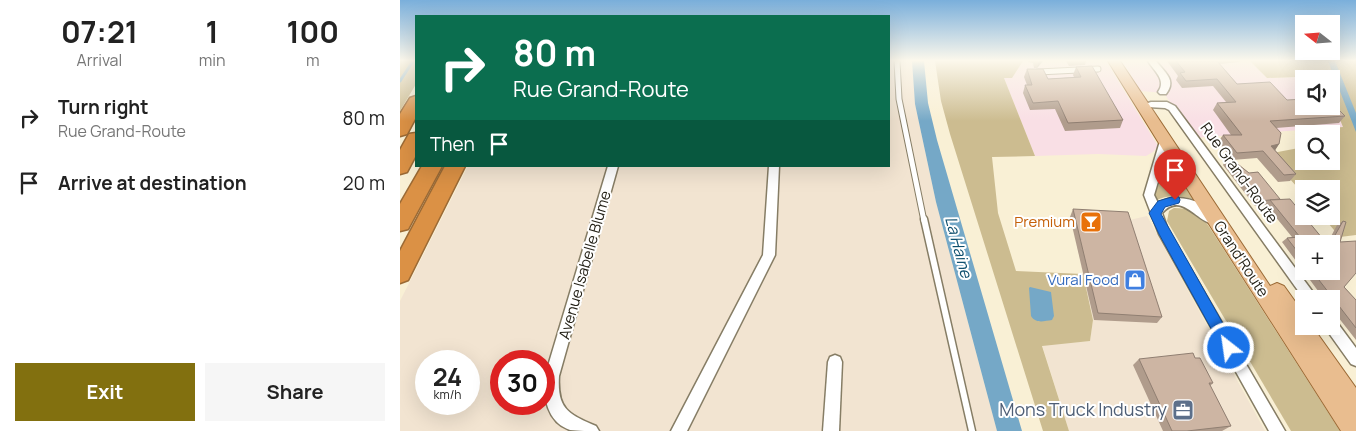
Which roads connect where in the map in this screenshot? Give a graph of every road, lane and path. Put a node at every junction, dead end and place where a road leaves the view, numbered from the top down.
1 (898, 81) edge
2 (1118, 81) edge
3 (1141, 81) edge
4 (1166, 81) edge
5 (1157, 98) junction
6 (415, 104) edge
7 (400, 130) edge
8 (415, 141) edge
9 (1165, 142) junction
10 (431, 167) edge
11 (454, 167) edge
12 (613, 167) edge
13 (774, 167) edge
14 (400, 168) edge
15 (1155, 213) junction
16 (400, 223) edge
17 (1220, 227) junction
18 (400, 272) edge
19 (1305, 290) edge
20 (1338, 335) edge
21 (1356, 359) edge
22 (835, 362) dead end
23 (1356, 407) edge
24 (590, 431) edge
25 (679, 431) edge
26 (831, 431) edge
27 (972, 431) edge
28 (1277, 431) edge
29 (1355, 431) edge

1 - 27 lane
2 - 9 main road, Grand'Route
3 - 5 main road, Grand'Route
4 - 5 street
5 - 19 street, Rue Grand-Route
5 - 23 main road, Grand'Route
6 - 7 highway
8 - 14 highway
9 - 15 street
9 - 17 main road, Grand'Route
10 - 16 highway
11 - 18 highway
12 - 24 street, Avenue Isabelle Blume
13 - 25 street
15 - 17 street
15 - 28 street
17 - 29 main road, Grand'Route
20 - 21 street
22 - 26 street

